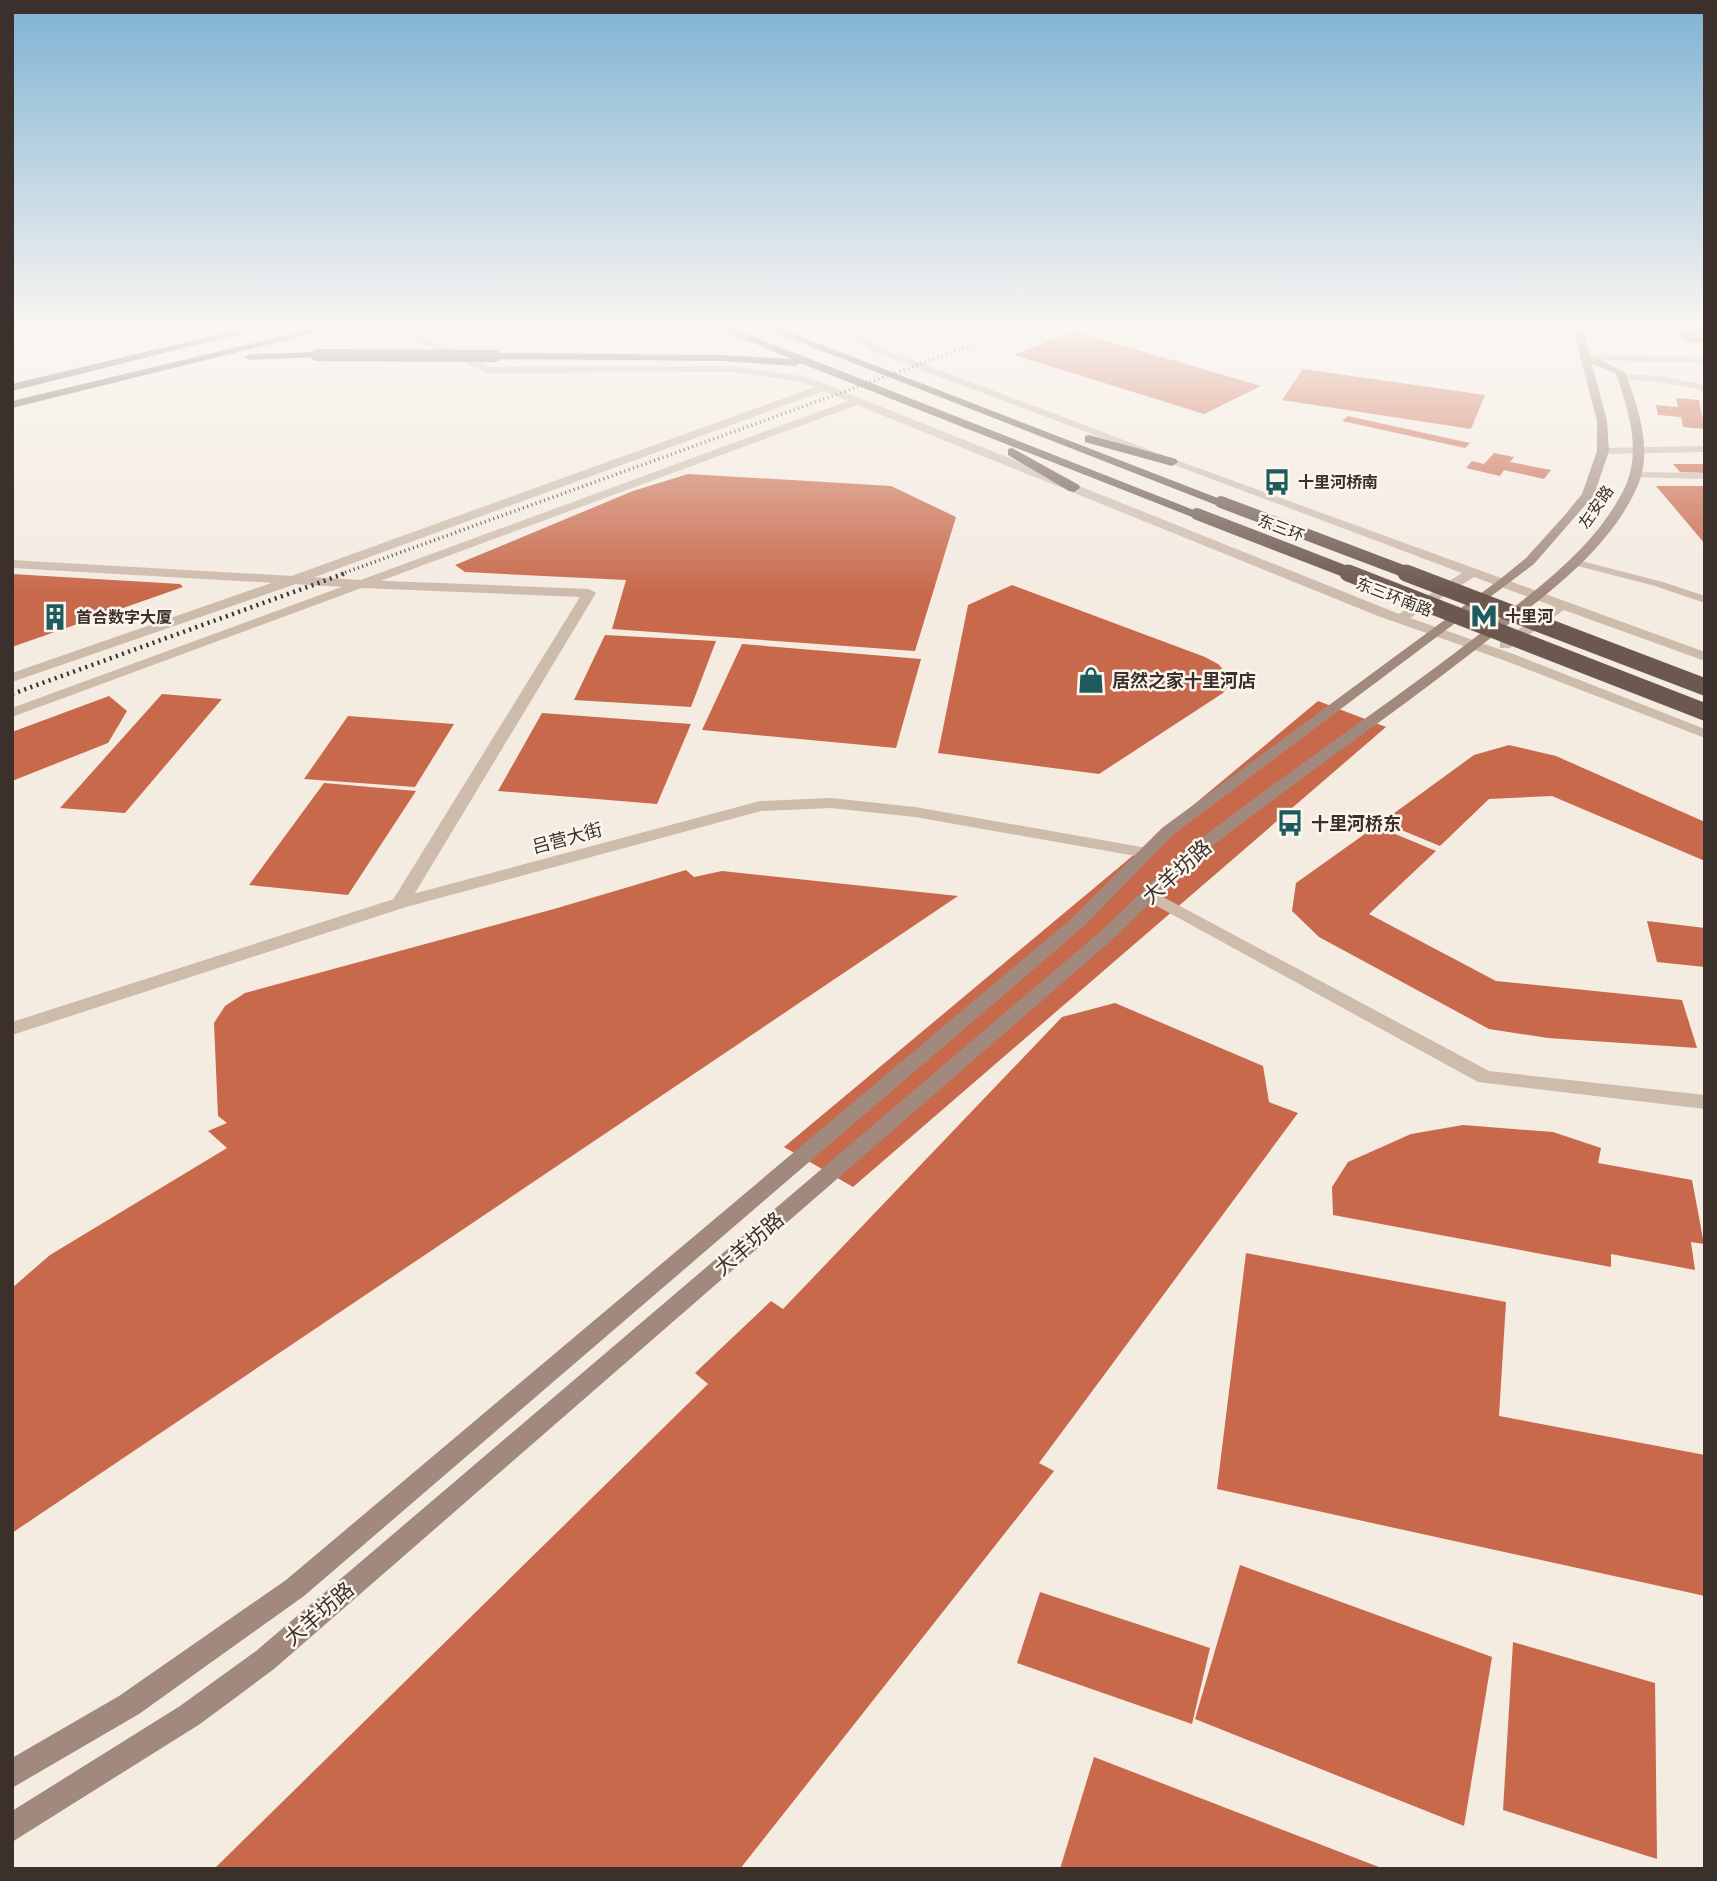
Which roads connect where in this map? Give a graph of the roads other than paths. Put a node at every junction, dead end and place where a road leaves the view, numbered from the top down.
1 (744, 417) edge
2 (814, 417) edge
3 (896, 417) edge
4 (950, 417) edge
5 (1000, 417) edge
6 (1008, 417) edge
7 (1053, 417) edge
8 (1601, 417) edge
9 (1633, 417) edge
10 (956, 419) junction
11 (1705, 449) edge
12 (1637, 450) junction
13 (1604, 451) junction
14 (1172, 462) junction
15 (1635, 475) junction
16 (1705, 476) edge
17 (1074, 488) junction
18 (1574, 562) junction
19 (12, 564) edge
20 (1472, 572) junction
21 (298, 579) junction
22 (1504, 583) junction
23 (362, 584) junction
24 (1536, 595) junction
25 (1705, 600) edge
26 (1563, 605) junction
27 (1400, 619) junction
28 (1438, 632) junction
29 (1474, 645) junction
30 (1495, 652) junction
31 (1705, 657) edge
32 (12, 678) edge
33 (1705, 687) edge
34 (1705, 712) edge
35 (12, 713) edge
36 (1705, 734) edge
37 (1147, 853) junction
38 (1150, 895) junction
39 (400, 903) junction
40 (12, 1030) edge
41 (1705, 1102) edge
42 (12, 1774) edge
43 (12, 1828) edge

1 - 21 street
2 - 23 street
3 - 17 street, 东三环南路
4 - 10 highway, 东三环
5 - 33 highway, 东三环, bridge
6 - 14 highway
7 - 14 street
8 - 13 main road, 左安路
9 - 12 main road, 左安路
10 - 17 highway
10 - 34 highway, 东三环, bridge
11 - 12 lane
12 - 13 lane
12 - 15 main road, 左安路
13 - 22 main road, 左安路
14 - 20 street
15 - 16 lane
15 - 18 main road, 左安路
17 - 27 street, 东三环南路
18 - 24 main road, 左安路
18 - 25 lane
19 - 21 street
20 - 22 street
20 - 27 street
21 - 23 street
21 - 32 street
22 - 24 street
22 - 28 main road, 左安路
23 - 35 street
23 - 39 street
24 - 26 street
24 - 29 main road, 大羊坊路
26 - 30 street
26 - 31 street
27 - 28 street, 东三环南路
28 - 29 street, 东三环南路
28 - 37 main road, 大羊坊路
29 - 30 street, 东三环南路
29 - 38 main road, 大羊坊路
30 - 36 street, 东三环南路
37 - 39 street, 吕营大街
37 - 42 main road, 大羊坊路
38 - 41 street
38 - 43 main road, 大羊坊路
39 - 40 street, 吕营大街

